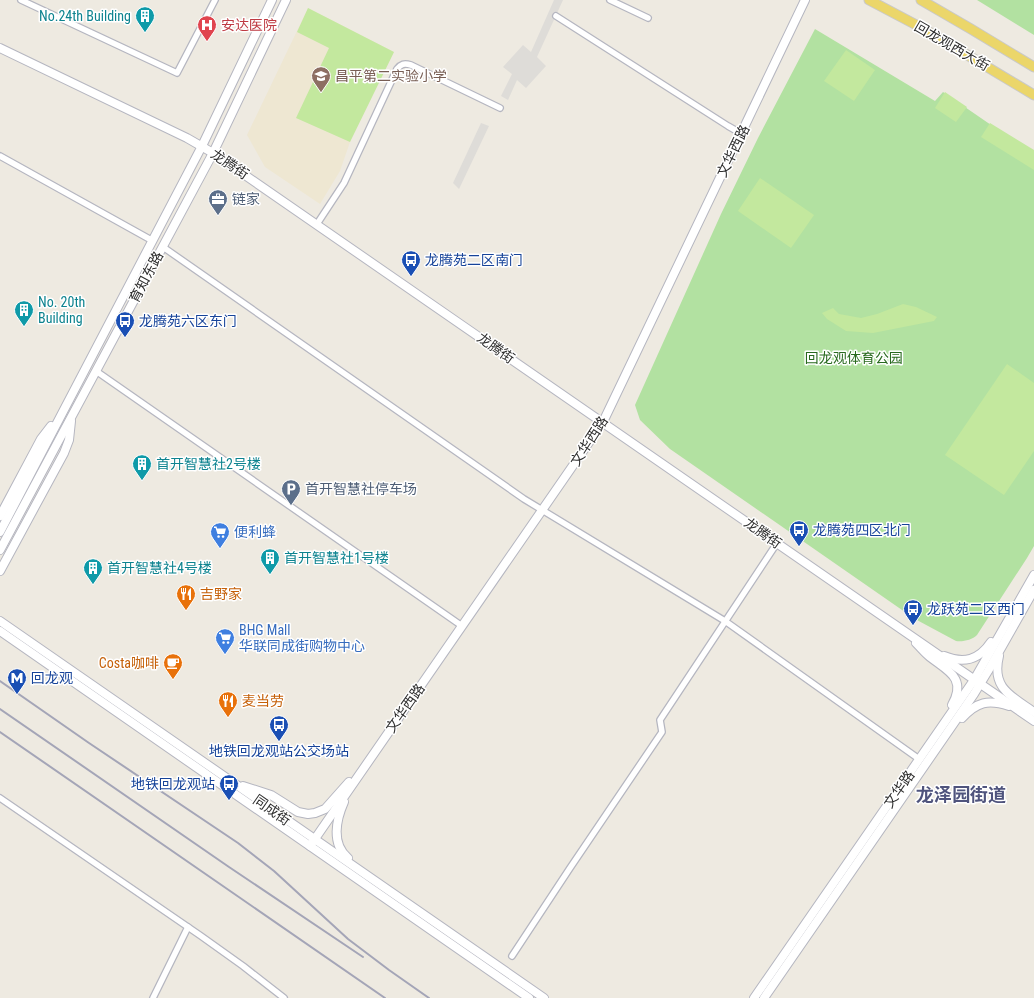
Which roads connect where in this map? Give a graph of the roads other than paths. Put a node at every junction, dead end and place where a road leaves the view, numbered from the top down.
1 (22, 0) edge
2 (215, 0) edge
3 (272, 0) edge
4 (286, 0) edge
5 (610, 0) edge
6 (805, 0) edge
7 (869, 0) edge
8 (920, 0) edge
9 (556, 16) dead end
10 (648, 18) dead end
11 (0, 48) edge
12 (1034, 67) edge
13 (1034, 95) edge
14 (500, 108) dead end
15 (742, 134) junction
16 (202, 146) junction
17 (213, 153) junction
18 (0, 156) edge
19 (317, 224) junction
20 (152, 240) junction
21 (163, 247) junction
22 (96, 371) junction
23 (66, 406) junction
24 (75, 411) junction
25 (603, 422) junction
26 (542, 511) junction
27 (0, 516) edge
28 (0, 532) edge
29 (777, 543) junction
30 (0, 550) edge
31 (0, 571) edge
32 (1034, 575) edge
33 (1031, 588) edge
34 (0, 621) edge
35 (725, 622) junction
36 (462, 626) junction
37 (900, 628) junction
38 (0, 631) edge
39 (1008, 636) junction
40 (917, 640) junction
41 (978, 682) junction
42 (1032, 717) edge
43 (368, 762) junction
44 (923, 762) junction
45 (230, 780) junction
46 (354, 782) junction
47 (0, 798) edge
48 (312, 842) junction
49 (406, 902) junction
50 (188, 927) junction
51 (512, 956) dead end
52 (153, 998) edge
53 (284, 998) edge
54 (529, 998) edge
55 (544, 998) edge
56 (754, 998) edge
57 (764, 998) edge

1 - 2 street
3 - 16 street, 育知东路
4 - 17 street, 育知东路
5 - 10 street
6 - 15 street, 文华西路
7 - 13 main road, 回龙观西大街
8 - 12 main road, 回龙观西大街
9 - 15 street
11 - 16 street, 龙腾街
14 - 19 street
15 - 25 street, 文华西路
16 - 17 street, 龙腾街
16 - 20 street, 育知东路
17 - 19 street, 龙腾街
17 - 21 street, 育知东路
18 - 20 street
19 - 25 street, 龙腾街
20 - 23 street, 育知东路
21 - 22 street, 育知东路
21 - 26 street
22 - 24 street, 育知东路
22 - 36 street
23 - 27 street
23 - 28 street, 育知东路
24 - 30 street, 育知东路
24 - 31 street
25 - 26 street, 文华西路
25 - 29 street, 龙腾街
26 - 35 street
26 - 36 street, 文华西路
29 - 35 street
29 - 37 street, 龙腾街
32 - 33 street, 文华路
33 - 39 street, 文华路
33 - 40 street
33 - 41 street, 文华路
34 - 45 street, 同成街
35 - 44 street
35 - 51 street
36 - 43 street, 文华西路
37 - 40 street, 龙腾街
37 - 44 street
38 - 48 street, 同成街
39 - 41 street, 文华路
39 - 42 street
40 - 41 street, 龙腾街
41 - 42 street, 龙腾街
41 - 44 street, 文华路
42 - 44 street
43 - 45 street
43 - 46 street, 文华西路
44 - 56 street, 文华路
44 - 57 street, 文华路
45 - 48 street, 同成街
46 - 48 street, 文华西路
46 - 49 street
47 - 50 street
48 - 49 street, 同成街
48 - 54 street, 同成街
49 - 55 street, 同成街
50 - 52 street
50 - 53 street

